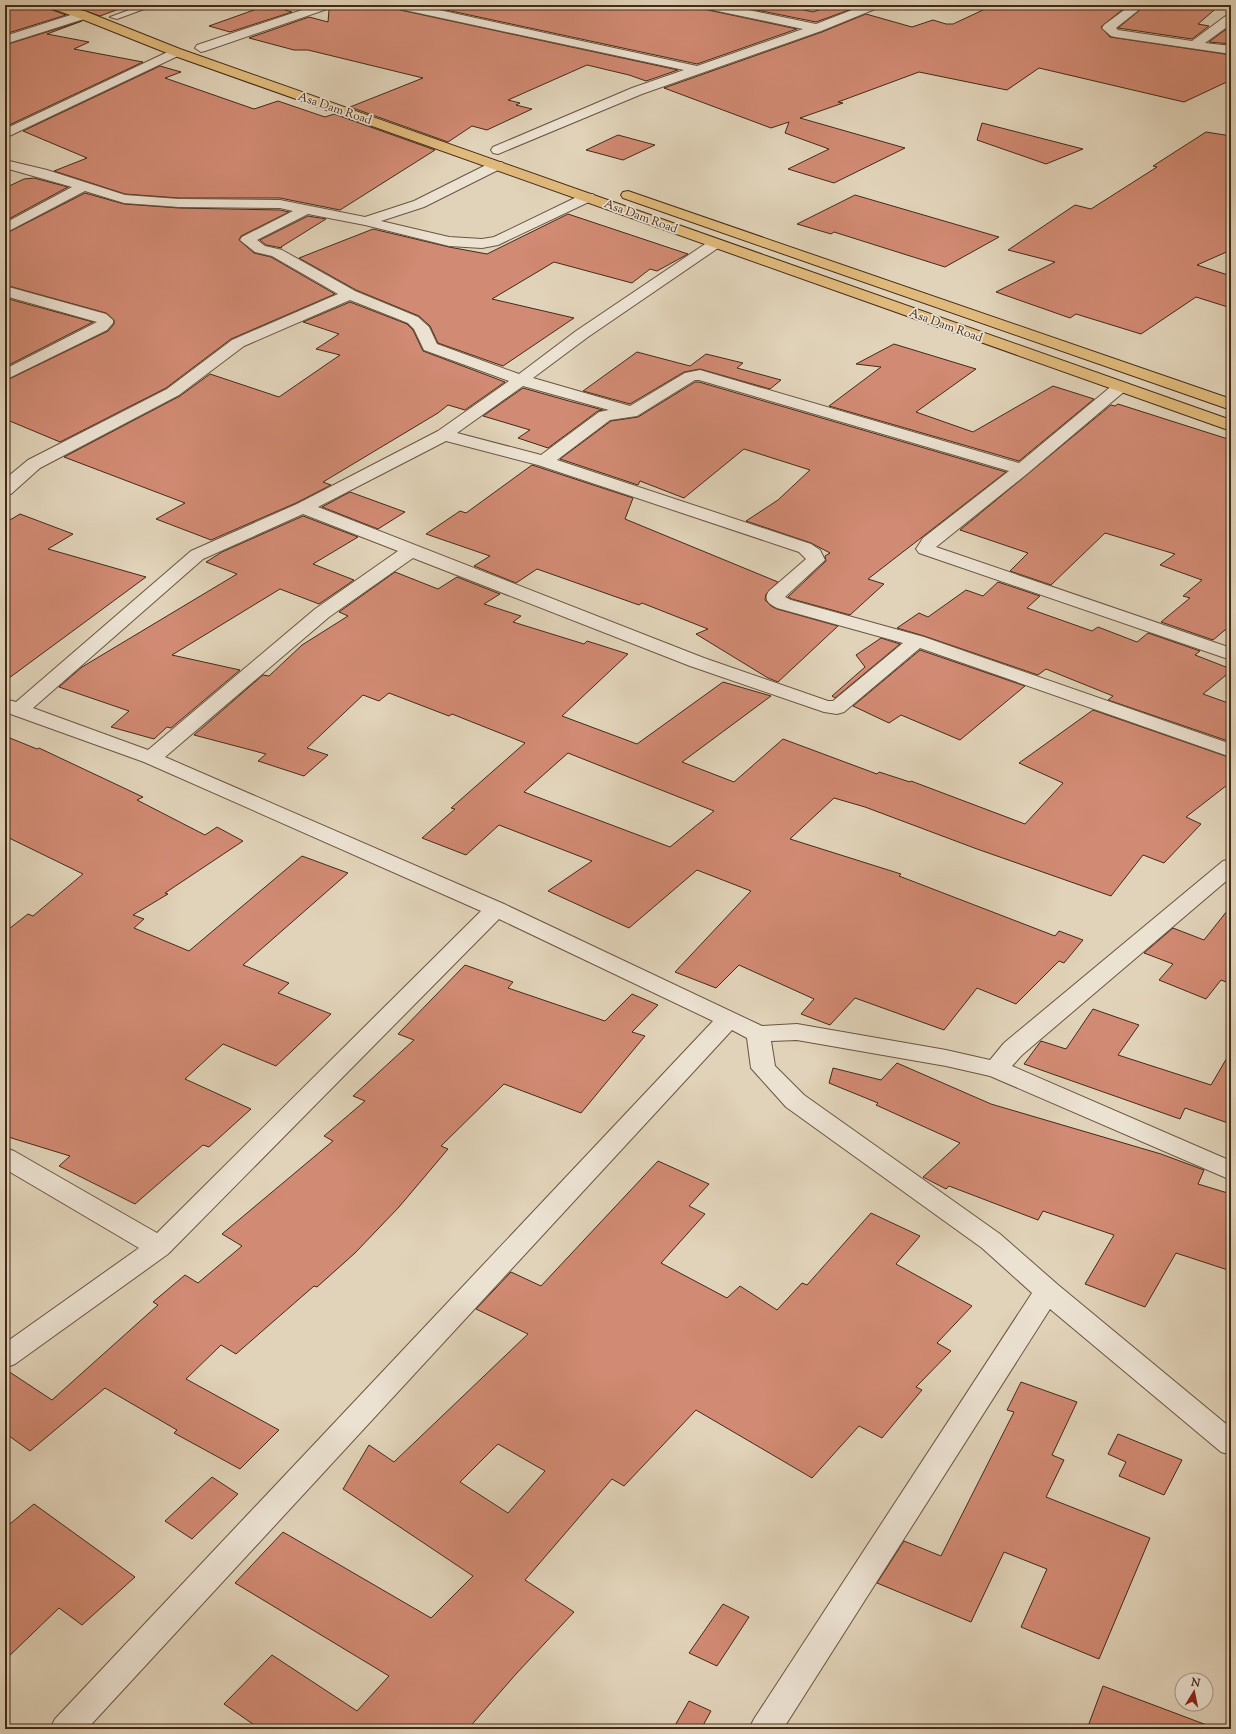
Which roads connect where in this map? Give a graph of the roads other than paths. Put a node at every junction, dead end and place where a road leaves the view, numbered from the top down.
1 (51, 5) edge
2 (151, 5) edge
3 (329, 5) edge
4 (400, 5) edge
5 (708, 5) edge
6 (876, 5) edge
7 (1140, 5) edge
8 (82, 10) edge
9 (1231, 18) edge
10 (115, 21) junction
11 (817, 28) junction
12 (5, 40) edge
13 (1194, 45) junction
14 (201, 48) junction
15 (1231, 50) edge
16 (176, 52) junction
17 (699, 70) junction
18 (363, 104) dead end
19 (5, 134) edge
20 (483, 145) dead end
21 (498, 150) junction
22 (520, 158) dead end
23 (5, 164) edge
24 (497, 165) junction
25 (84, 186) junction
26 (617, 192) dead end
27 (588, 197) junction
28 (307, 209) junction
29 (366, 221) junction
30 (5, 229) edge
31 (716, 243) junction
32 (5, 290) edge
33 (350, 294) junction
34 (5, 375) edge
35 (521, 380) junction
36 (1120, 387) junction
37 (1231, 405) edge
38 (631, 412) junction
39 (1231, 426) edge
40 (444, 435) junction
41 (544, 462) junction
42 (1022, 469) junction
43 (5, 490) edge
44 (303, 508) junction
45 (412, 550) junction
46 (917, 641) junction
47 (1231, 654) edge
48 (12, 708) edge
49 (1231, 751) edge
50 (151, 758) junction
51 (1231, 866) edge
52 (496, 909) junction
53 (729, 1019) junction
54 (758, 1034) junction
55 (996, 1069) junction
56 (5, 1157) edge
57 (1231, 1171) edge
58 (159, 1247) junction
59 (1046, 1291) junction
60 (5, 1358) edge
61 (1231, 1444) edge
62 (66, 1729) edge
63 (765, 1729) edge

1 - 8 main road, Asa Dam Road
2 - 10 lane
3 - 14 street
4 - 17 street
5 - 11 street
6 - 11 street
7 - 13 street
8 - 10 main road, Asa Dam Road
8 - 12 street
9 - 13 street
10 - 14 main road, Asa Dam Road
10 - 16 main road, Asa Dam Road
11 - 17 street
13 - 15 street
14 - 18 main road, Asa Dam Road
16 - 19 street
16 - 24 main road, Asa Dam Road
17 - 21 street
20 - 21 main road
21 - 22 main road
23 - 25 street
24 - 27 main road, Asa Dam Road
24 - 29 street
25 - 28 street
25 - 30 street
26 - 37 main road, Asa Dam Road
27 - 29 street
27 - 31 main road, Asa Dam Road
28 - 29 street
28 - 33 street
31 - 35 street
31 - 36 main road, Asa Dam Road
32 - 34 street
33 - 35 street
33 - 43 street
35 - 38 street
35 - 40 street
36 - 39 main road, Asa Dam Road
36 - 42 street
38 - 41 street
38 - 42 street
40 - 41 street
40 - 44 street
41 - 46 street
42 - 47 street
44 - 45 street
44 - 48 street
45 - 46 street
45 - 50 street
46 - 49 street
48 - 50 street
50 - 52 street
51 - 55 street
52 - 53 street
52 - 58 street
53 - 54 street
53 - 62 street
54 - 55 street
54 - 59 street
55 - 57 street
56 - 58 street
58 - 60 street
59 - 61 street
59 - 63 street

